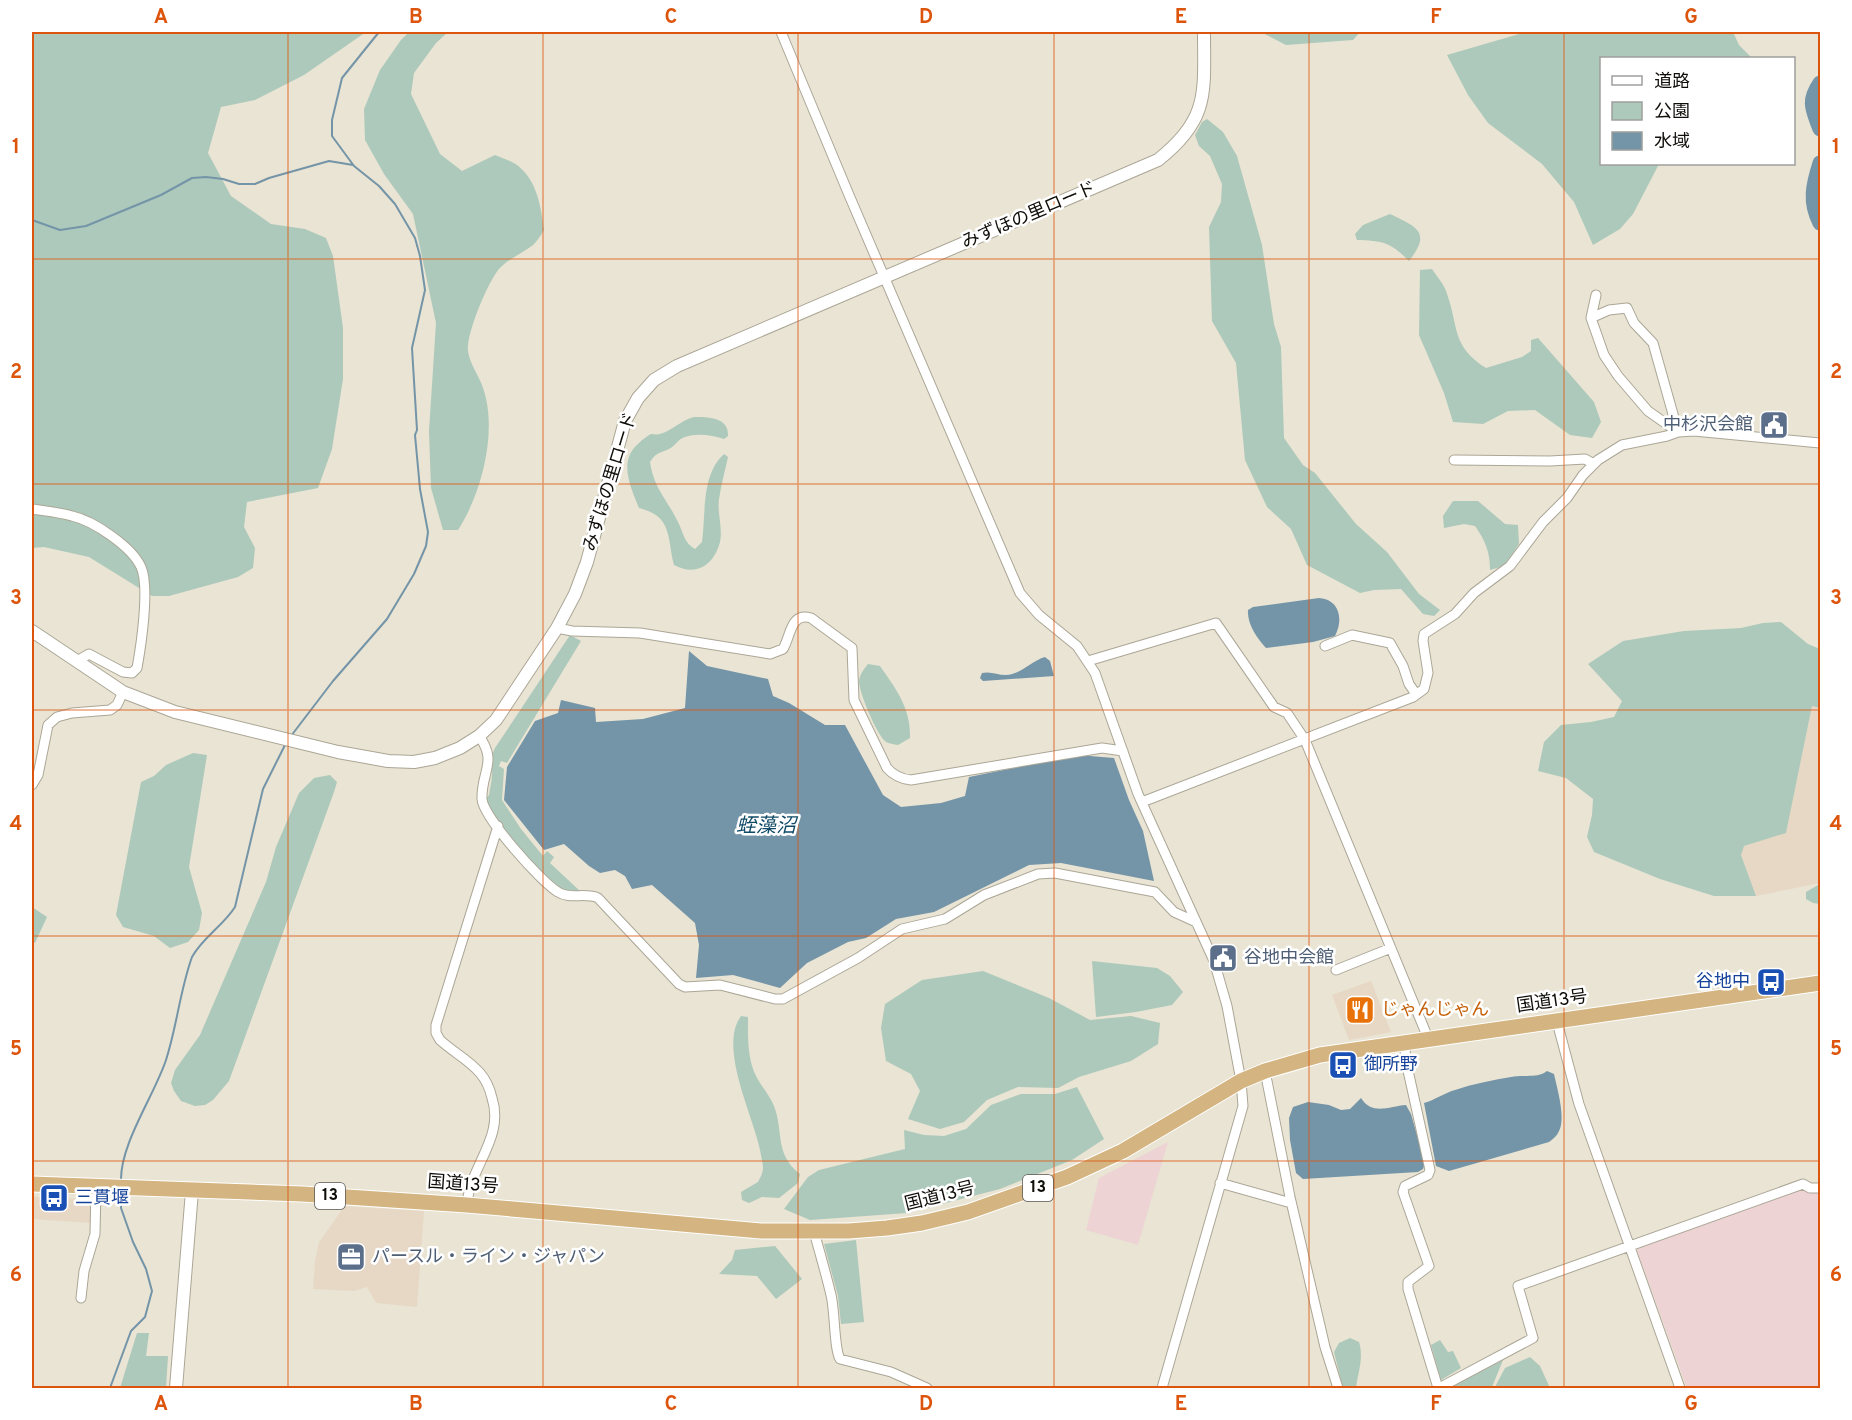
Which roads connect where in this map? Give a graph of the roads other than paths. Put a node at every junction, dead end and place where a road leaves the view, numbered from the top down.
1 (782, 32) edge
2 (1204, 32) edge
3 (886, 277) junction
4 (1596, 295) dead end
5 (1591, 318) junction
6 (1678, 432) junction
7 (1821, 443) edge
8 (1454, 460) dead end
9 (1594, 464) junction
10 (32, 508) edge
11 (557, 628) junction
12 (32, 631) edge
13 (1325, 646) dead end
14 (77, 661) junction
15 (1088, 661) junction
16 (123, 692) junction
17 (1416, 694) junction
18 (479, 736) junction
19 (1305, 740) junction
20 (1123, 751) junction
21 (32, 785) edge
22 (1142, 802) junction
23 (498, 826) junction
24 (1196, 922) junction
25 (1391, 948) junction
26 (1336, 970) dead end
27 (1821, 983) edge
28 (1557, 1022) junction
29 (1428, 1038) junction
30 (1406, 1042) junction
31 (1266, 1071) junction
32 (1241, 1081) junction
33 (1220, 1183) junction
34 (32, 1184) edge
35 (101, 1187) junction
36 (1821, 1188) edge
37 (192, 1191) junction
38 (1291, 1203) junction
39 (467, 1205) junction
40 (813, 1232) junction
41 (1629, 1247) junction
42 (81, 1298) dead end
43 (912, 1385) edge
44 (176, 1389) edge
45 (927, 1389) edge
46 (1162, 1389) edge
47 (1338, 1389) edge
48 (1439, 1389) edge
49 (1680, 1389) edge

1 - 3 street
2 - 3 street, みずほの里ロード
3 - 11 street, みずほの里ロード
3 - 15 street
4 - 5 street
5 - 6 street
5 - 6 street
6 - 7 street
6 - 9 street
8 - 9 street
9 - 17 street
10 - 14 street
11 - 18 street, みずほの里ロード
11 - 20 street
12 - 14 street, みずほの里ロード
13 - 17 street
14 - 16 street, みずほの里ロード
15 - 19 street
15 - 20 street
16 - 18 street, みずほの里ロード
16 - 21 street
17 - 19 street
18 - 23 street
19 - 22 street
19 - 25 street
20 - 22 street
22 - 24 street
23 - 24 street
23 - 39 street
24 - 32 street
25 - 26 street
25 - 29 street
27 - 28 highway, 国道13号 / 13
28 - 29 highway, 国道13号 / 13
28 - 41 street
29 - 30 highway, 国道13号 / 13
30 - 31 highway, 国道13号 / 13
30 - 48 street
31 - 32 highway, 国道13号 / 13
31 - 38 street
32 - 33 street
32 - 40 highway, 国道13号 / 13
33 - 38 street
33 - 46 street
34 - 35 highway, 国道13号 / 13
35 - 37 highway, 国道13号 / 13
35 - 42 street
36 - 41 street
37 - 39 highway, 国道13号 / 13
37 - 44 street
38 - 47 street
39 - 40 highway, 国道13号 / 13
40 - 43 street
41 - 48 street
41 - 49 street
43 - 45 street

